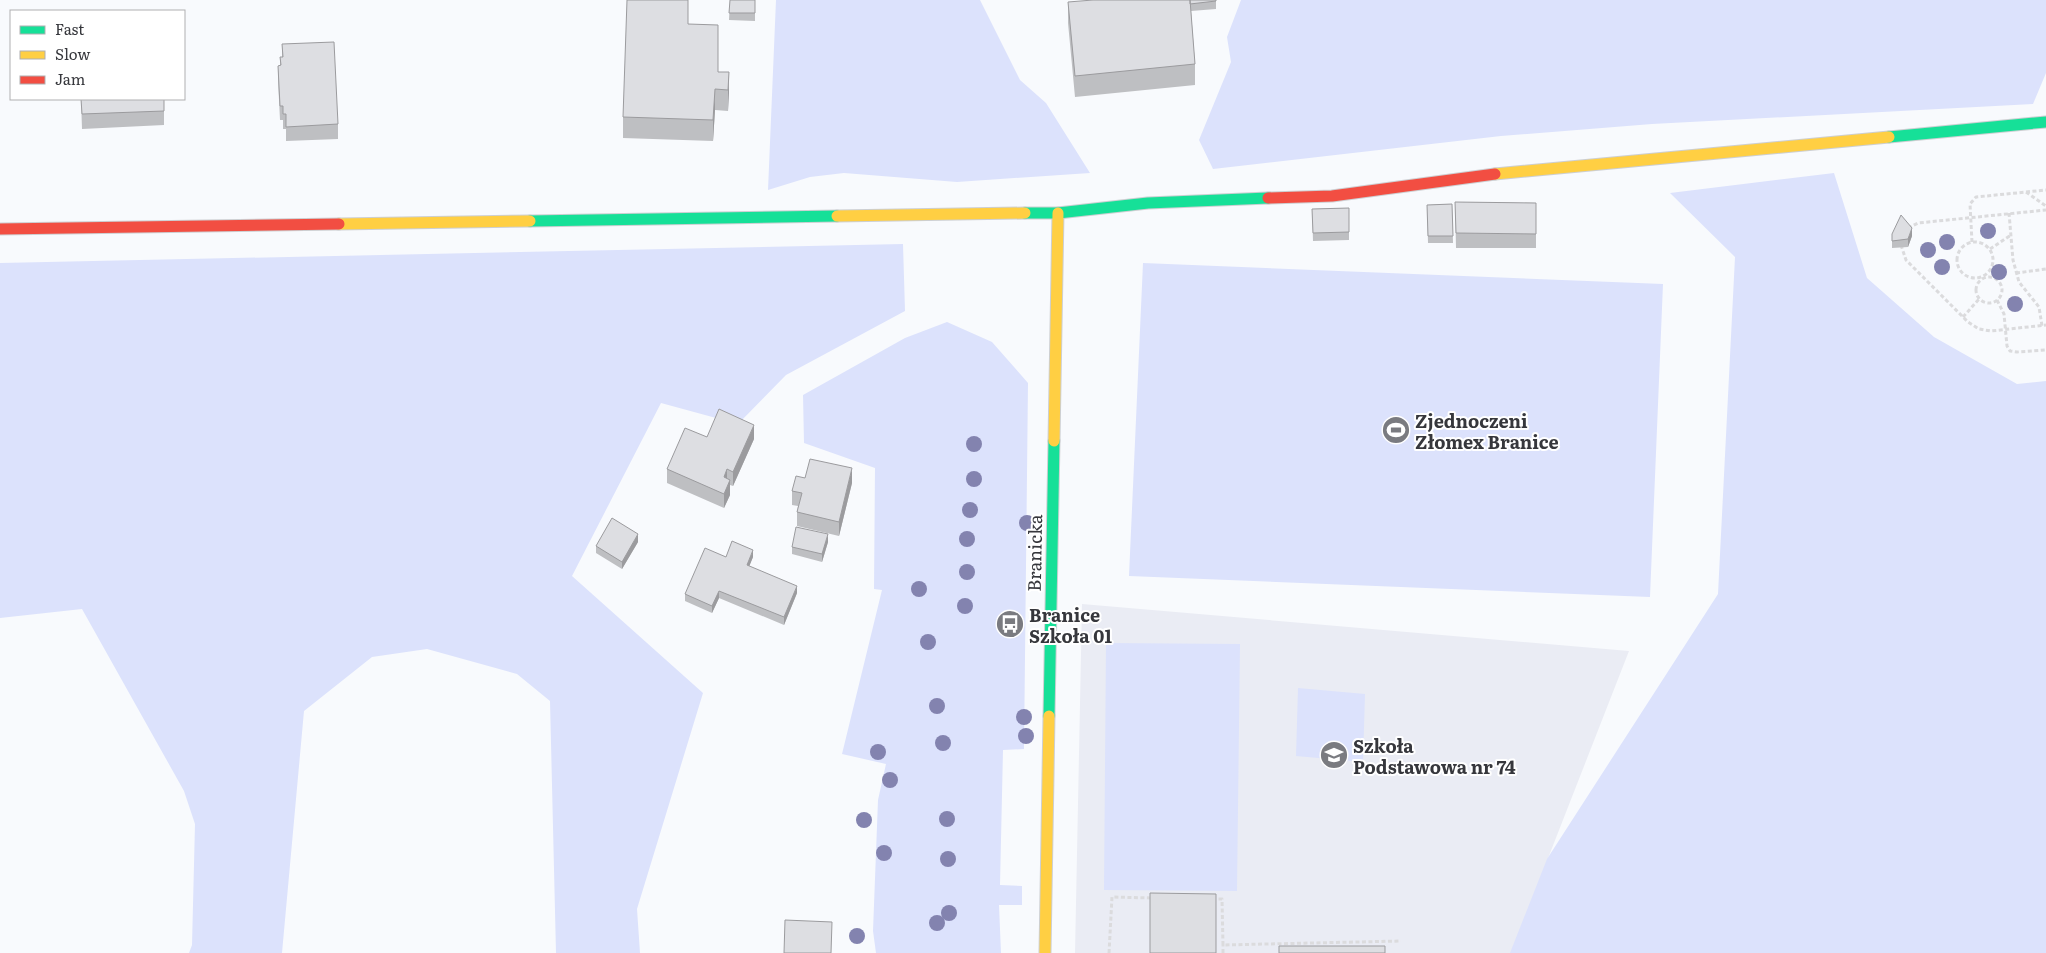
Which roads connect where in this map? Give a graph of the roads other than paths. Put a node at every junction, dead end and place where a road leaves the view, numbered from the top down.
1 (2046, 122) edge
2 (1058, 214) junction
3 (0, 229) edge
4 (1045, 953) edge

1 - 2 street
2 - 3 street
2 - 4 street, Branicka

